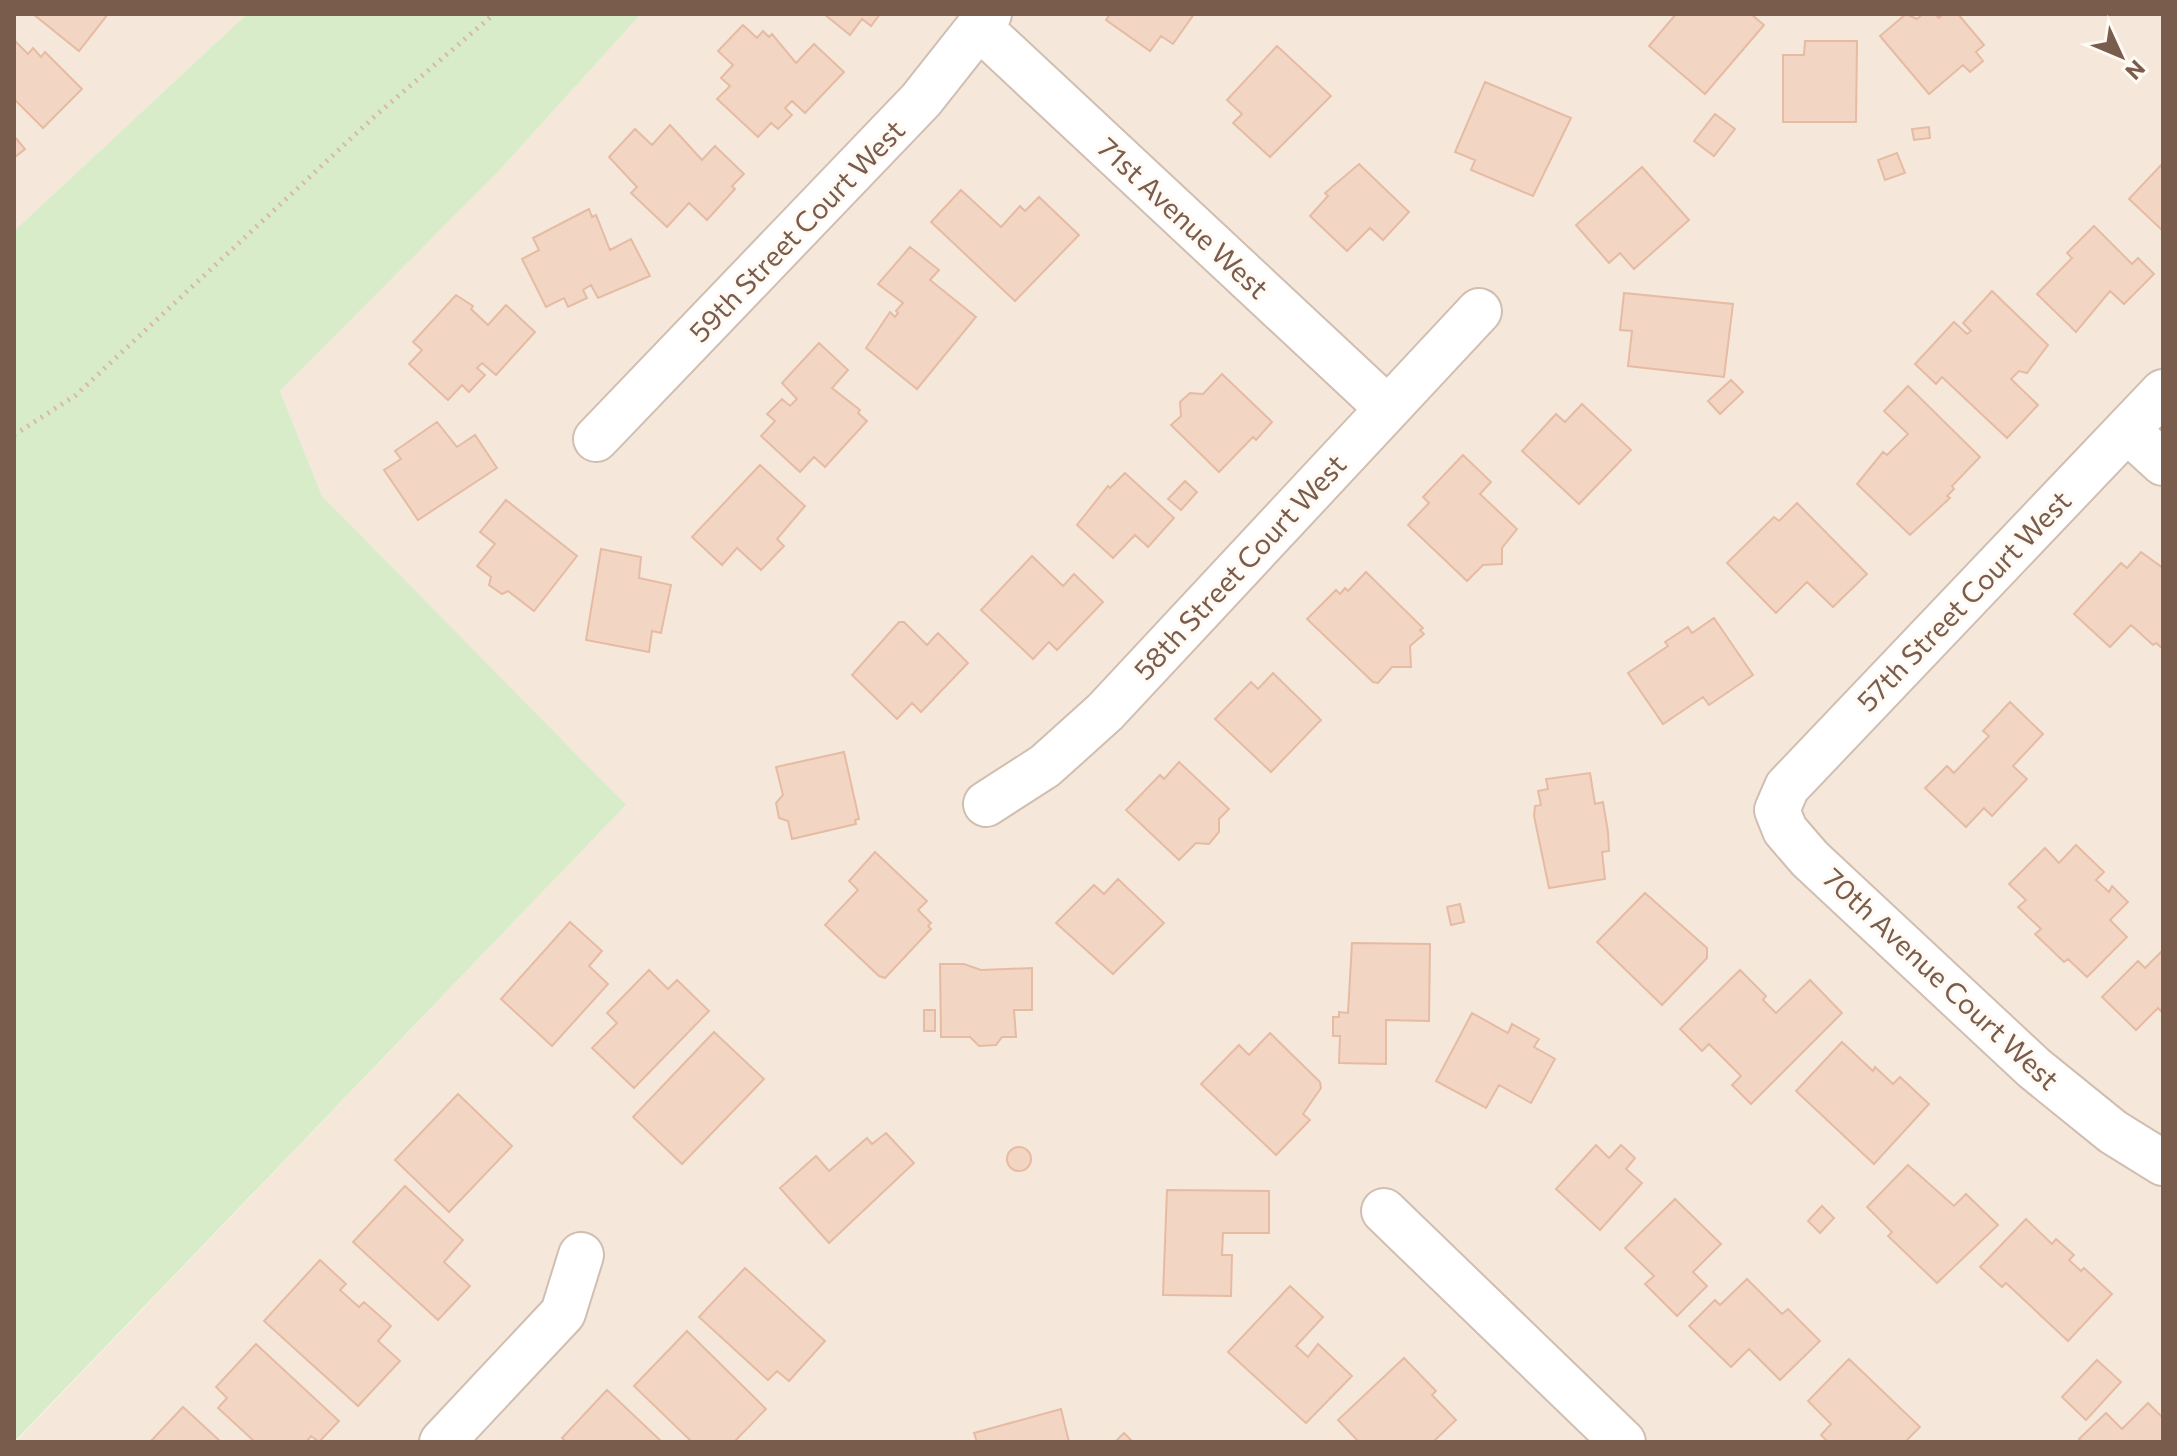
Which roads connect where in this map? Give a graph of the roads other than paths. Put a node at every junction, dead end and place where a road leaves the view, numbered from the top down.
1 (984, 21) edge
2 (1479, 311) dead end
3 (2163, 392) edge
4 (1387, 408) junction
5 (2127, 430) junction
6 (596, 439) dead end
7 (2163, 463) edge
8 (986, 804) dead end
9 (1778, 817) joint
10 (2163, 1163) edge
11 (1384, 1211) dead end
12 (581, 1255) dead end
13 (442, 1442) edge
14 (1623, 1442) edge

1 - 4 street, 71st Avenue West
1 - 6 street, 59th Street Court West
2 - 4 street, 58th Street Court West
3 - 5 street, 57th Street Court West
4 - 8 street, 58th Street Court West
5 - 7 street
5 - 9 street, 57th Street Court West
9 - 10 street, 70th Avenue Court West
11 - 14 street
12 - 13 street

